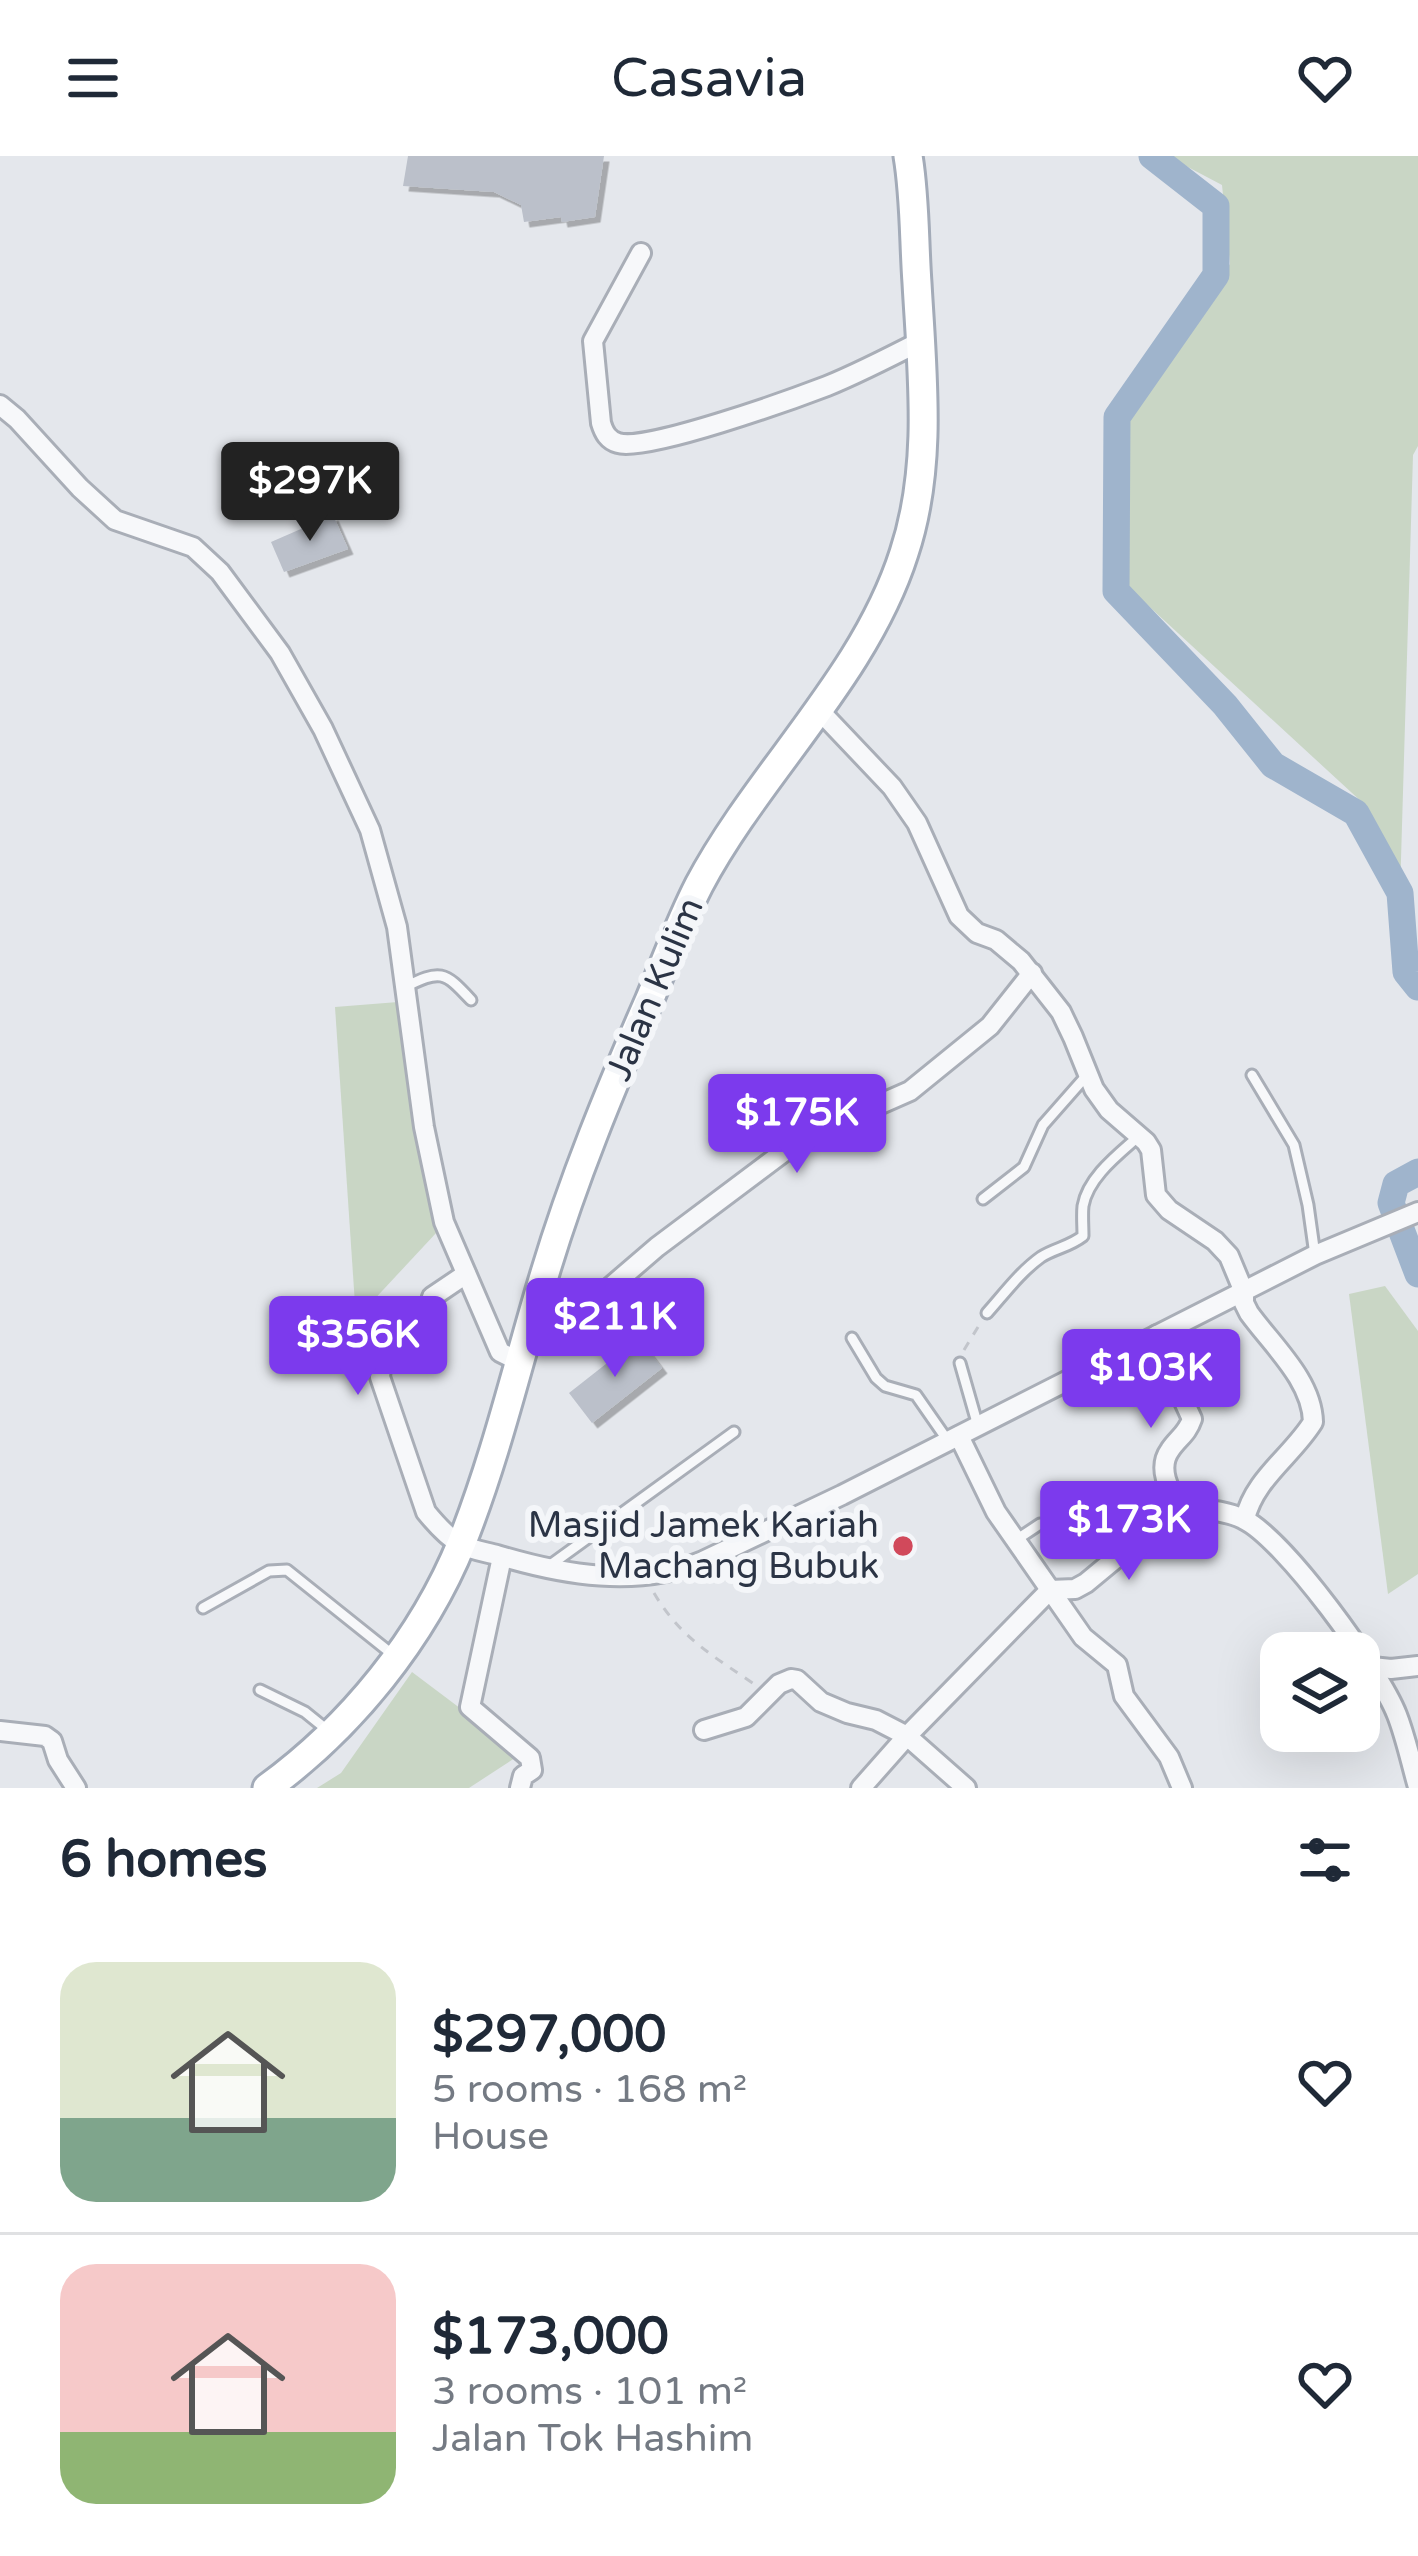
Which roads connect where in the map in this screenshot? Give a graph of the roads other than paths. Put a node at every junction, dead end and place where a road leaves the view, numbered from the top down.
1 (908, 156) edge
2 (641, 253) dead end
3 (921, 341) junction
4 (0, 405) edge
5 (817, 708) junction
6 (1032, 973) junction
7 (404, 988) junction
8 (471, 1000) dead end
9 (1087, 1075) junction
10 (1252, 1075) dead end
11 (1139, 1136) junction
12 (983, 1199) dead end
13 (1418, 1212) edge
14 (1315, 1255) junction
15 (466, 1274) junction
16 (1244, 1292) junction
17 (987, 1313) road end
18 (1157, 1335) junction
19 (852, 1338) dead end
20 (523, 1352) junction
21 (961, 1363) road end
22 (978, 1426) junction
23 (734, 1432) dead end
24 (954, 1438) junction
25 (1179, 1506) junction
26 (1245, 1519) junction
27 (1040, 1524) dead end
28 (1016, 1540) junction
29 (460, 1545) junction
30 (502, 1557) junction
31 (544, 1570) junction
32 (1050, 1590) junction
33 (203, 1608) dead end
34 (1346, 1632) edge
35 (397, 1658) junction
36 (1418, 1666) edge
37 (1380, 1668) edge
38 (1380, 1682) edge
39 (260, 1690) dead end
40 (704, 1730) dead end
41 (0, 1731) edge
42 (331, 1732) junction
43 (907, 1736) junction
44 (1418, 1787) edge
45 (76, 1788) edge
46 (267, 1788) edge
47 (520, 1788) edge
48 (861, 1788) edge
49 (966, 1788) edge
50 (1182, 1788) edge

1 - 3 main road, Jalan Kulim
2 - 3 street
3 - 5 main road, Jalan Kulim
4 - 7 street
5 - 6 street
5 - 20 main road, Jalan Kulim
6 - 9 street
6 - 20 street
7 - 8 lane
7 - 15 street
9 - 11 street
9 - 12 lane
10 - 14 lane
11 - 16 street
11 - 17 lane
13 - 14 street
14 - 16 street
15 - 20 street
15 - 29 street
16 - 18 street
16 - 26 street
18 - 22 street
18 - 25 street
19 - 24 lane
20 - 29 main road, Jalan Kulim
21 - 22 lane
22 - 24 street
23 - 31 lane
24 - 28 street
24 - 31 street
25 - 26 street
25 - 32 street
26 - 34 street
27 - 28 lane
28 - 32 street
29 - 30 street
29 - 35 main road, Jalan Kulim
30 - 31 street
30 - 47 street
32 - 43 street
32 - 50 street
33 - 35 lane
35 - 42 main road, Jalan Kulim
36 - 37 street
38 - 44 street
39 - 42 lane
40 - 43 street
41 - 45 street
42 - 46 main road, Jalan Kulim
43 - 48 street
43 - 49 street

